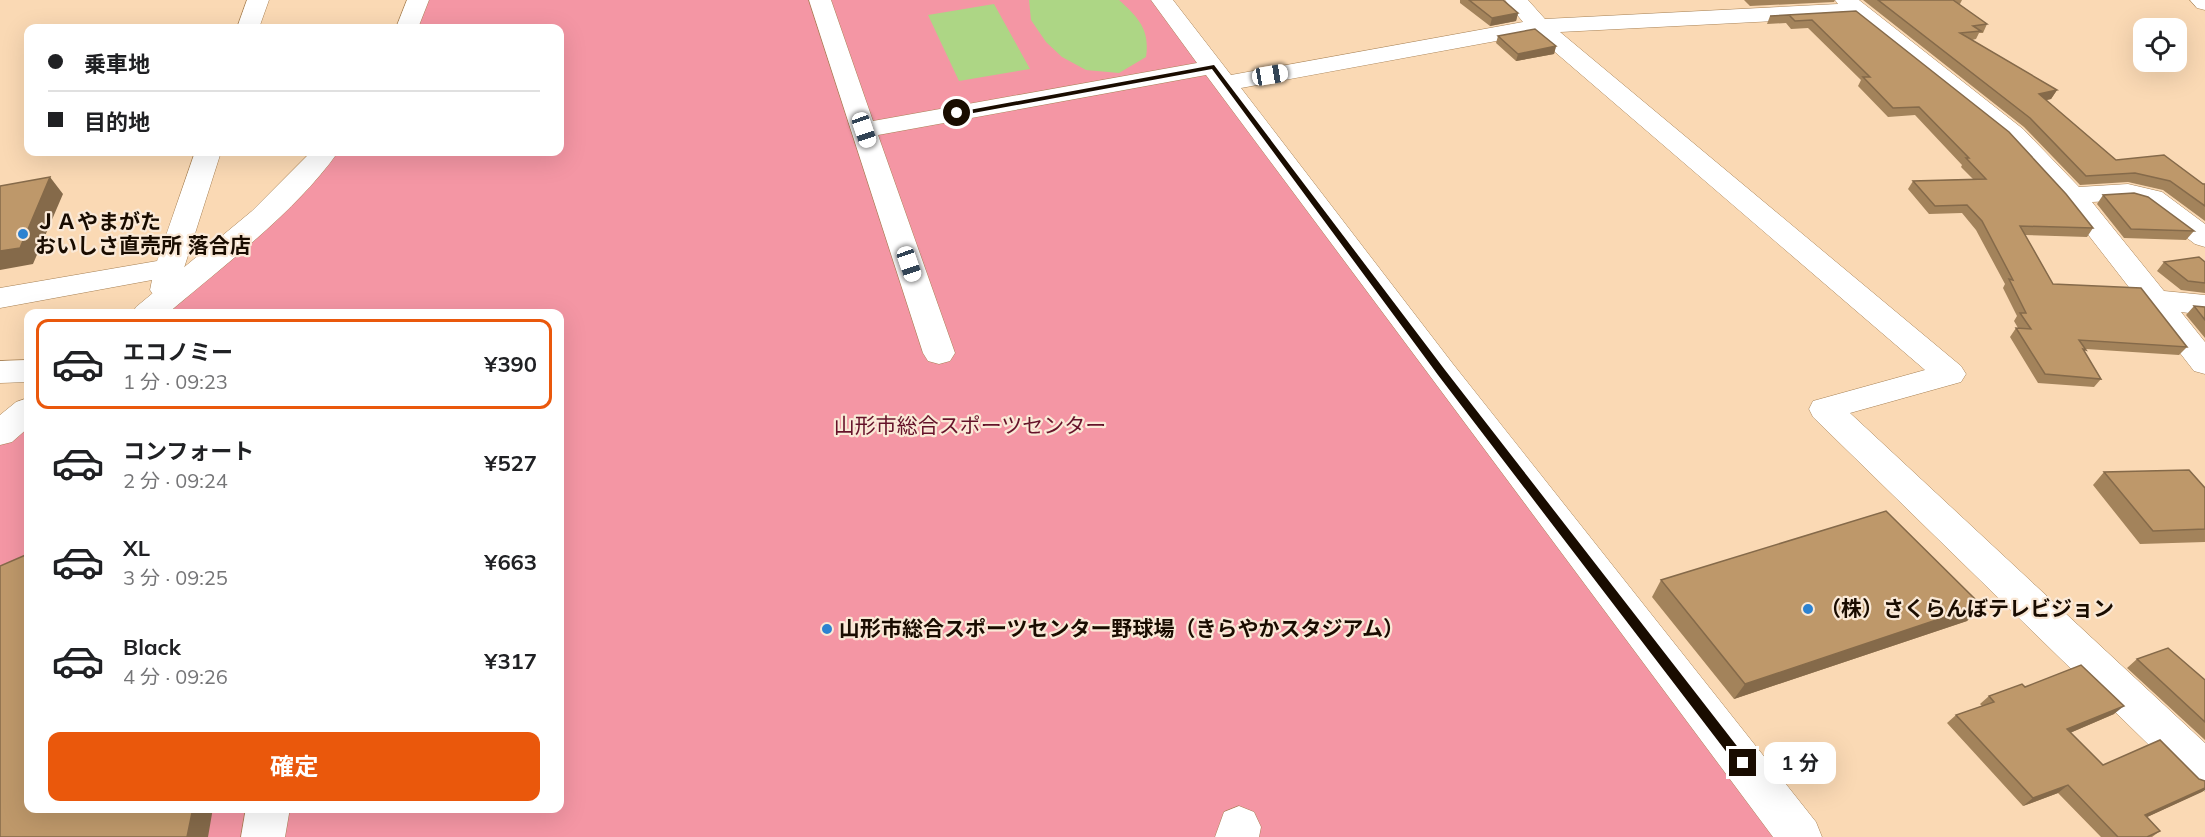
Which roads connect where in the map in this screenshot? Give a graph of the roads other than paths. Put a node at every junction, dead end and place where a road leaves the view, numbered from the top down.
1 (258, 0) edge
2 (819, 0) edge
3 (1162, 0) edge
4 (1516, 0) edge
5 (2201, 0) edge
6 (2205, 3) edge
7 (1852, 5) edge
8 (249, 24) edge
9 (1539, 26) junction
10 (1220, 75) junction
11 (864, 130) junction
12 (207, 156) edge
13 (322, 156) edge
14 (2072, 195) junction
15 (2205, 238) edge
16 (169, 268) junction
17 (0, 298) edge
18 (2156, 300) junction
19 (2205, 305) edge
20 (154, 307) edge
21 (939, 353) dead end
22 (2205, 363) edge
23 (24, 371) edge
24 (0, 372) edge
25 (2205, 771) edge
26 (266, 813) edge
27 (263, 837) edge
28 (1800, 837) edge

1 - 8 street
2 - 11 street
3 - 10 street
4 - 9 street
5 - 6 street
7 - 9 street
7 - 14 street
9 - 10 street
9 - 25 street
10 - 11 street
10 - 28 street
11 - 21 street
12 - 16 street
13 - 20 street
14 - 15 street
14 - 18 street
16 - 17 street
16 - 20 street
18 - 19 street
18 - 22 street
23 - 24 street
26 - 27 street

